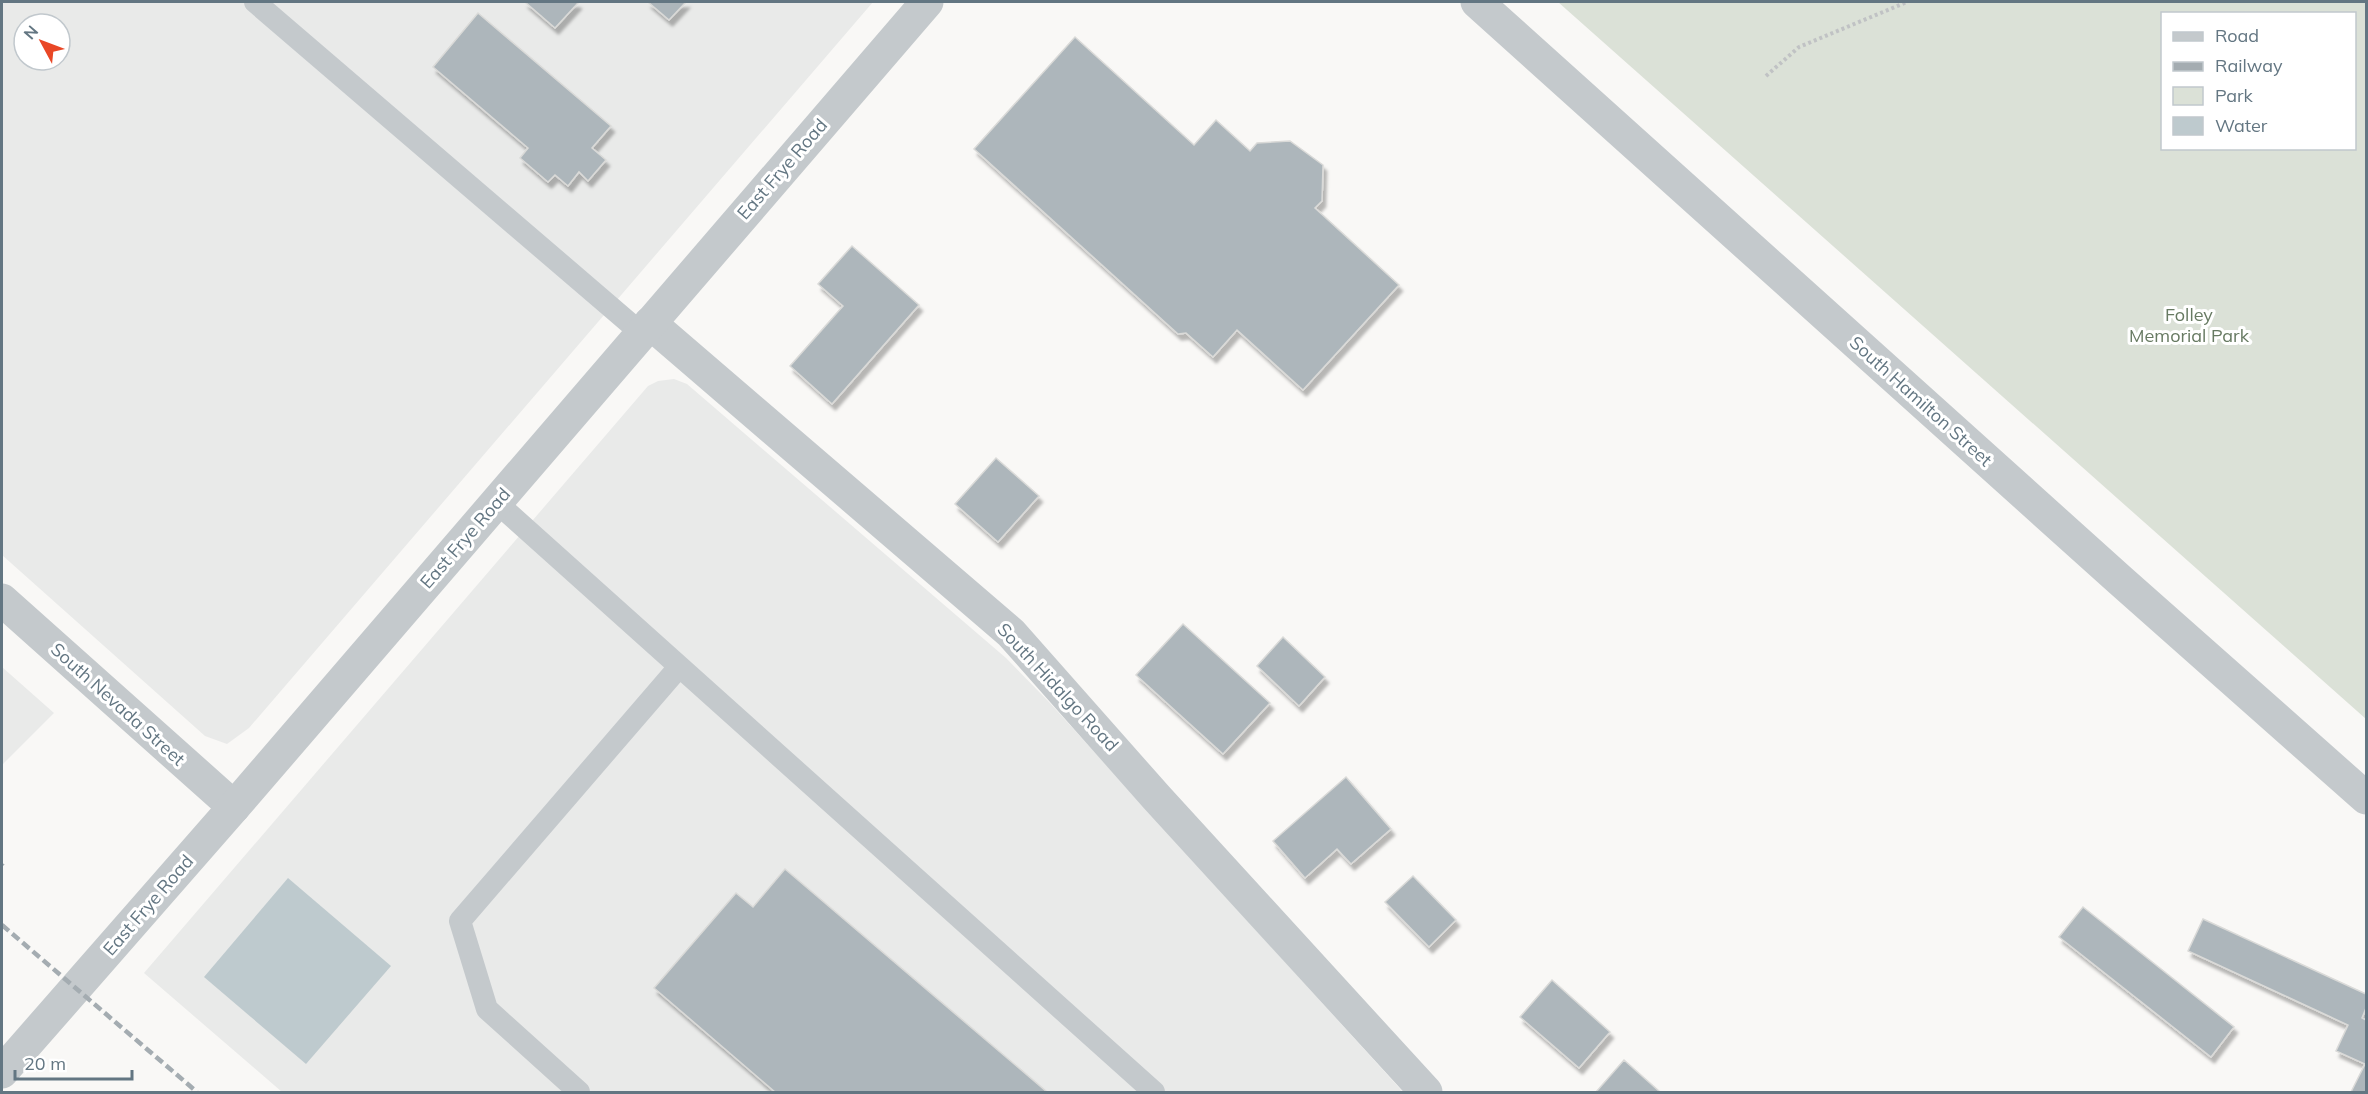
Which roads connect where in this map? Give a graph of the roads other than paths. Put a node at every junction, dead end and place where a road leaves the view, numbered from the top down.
1 (255, 2) edge
2 (927, 2) edge
3 (1476, 2) edge
4 (645, 328) junction
5 (496, 502) junction
6 (2, 600) edge
7 (679, 667) junction
8 (2367, 798) edge
9 (234, 807) junction
10 (2, 1072) edge
11 (579, 1092) edge
12 (1154, 1092) edge
13 (1426, 1092) edge

1 - 4 lane
2 - 4 street, East Frye Road
3 - 8 street, South Hamilton Street
4 - 5 street, East Frye Road
4 - 13 street, South Hidalgo Road
5 - 7 lane
5 - 9 street, East Frye Road
6 - 9 street, South Nevada Street
7 - 11 lane
7 - 12 lane
9 - 10 street, East Frye Road

